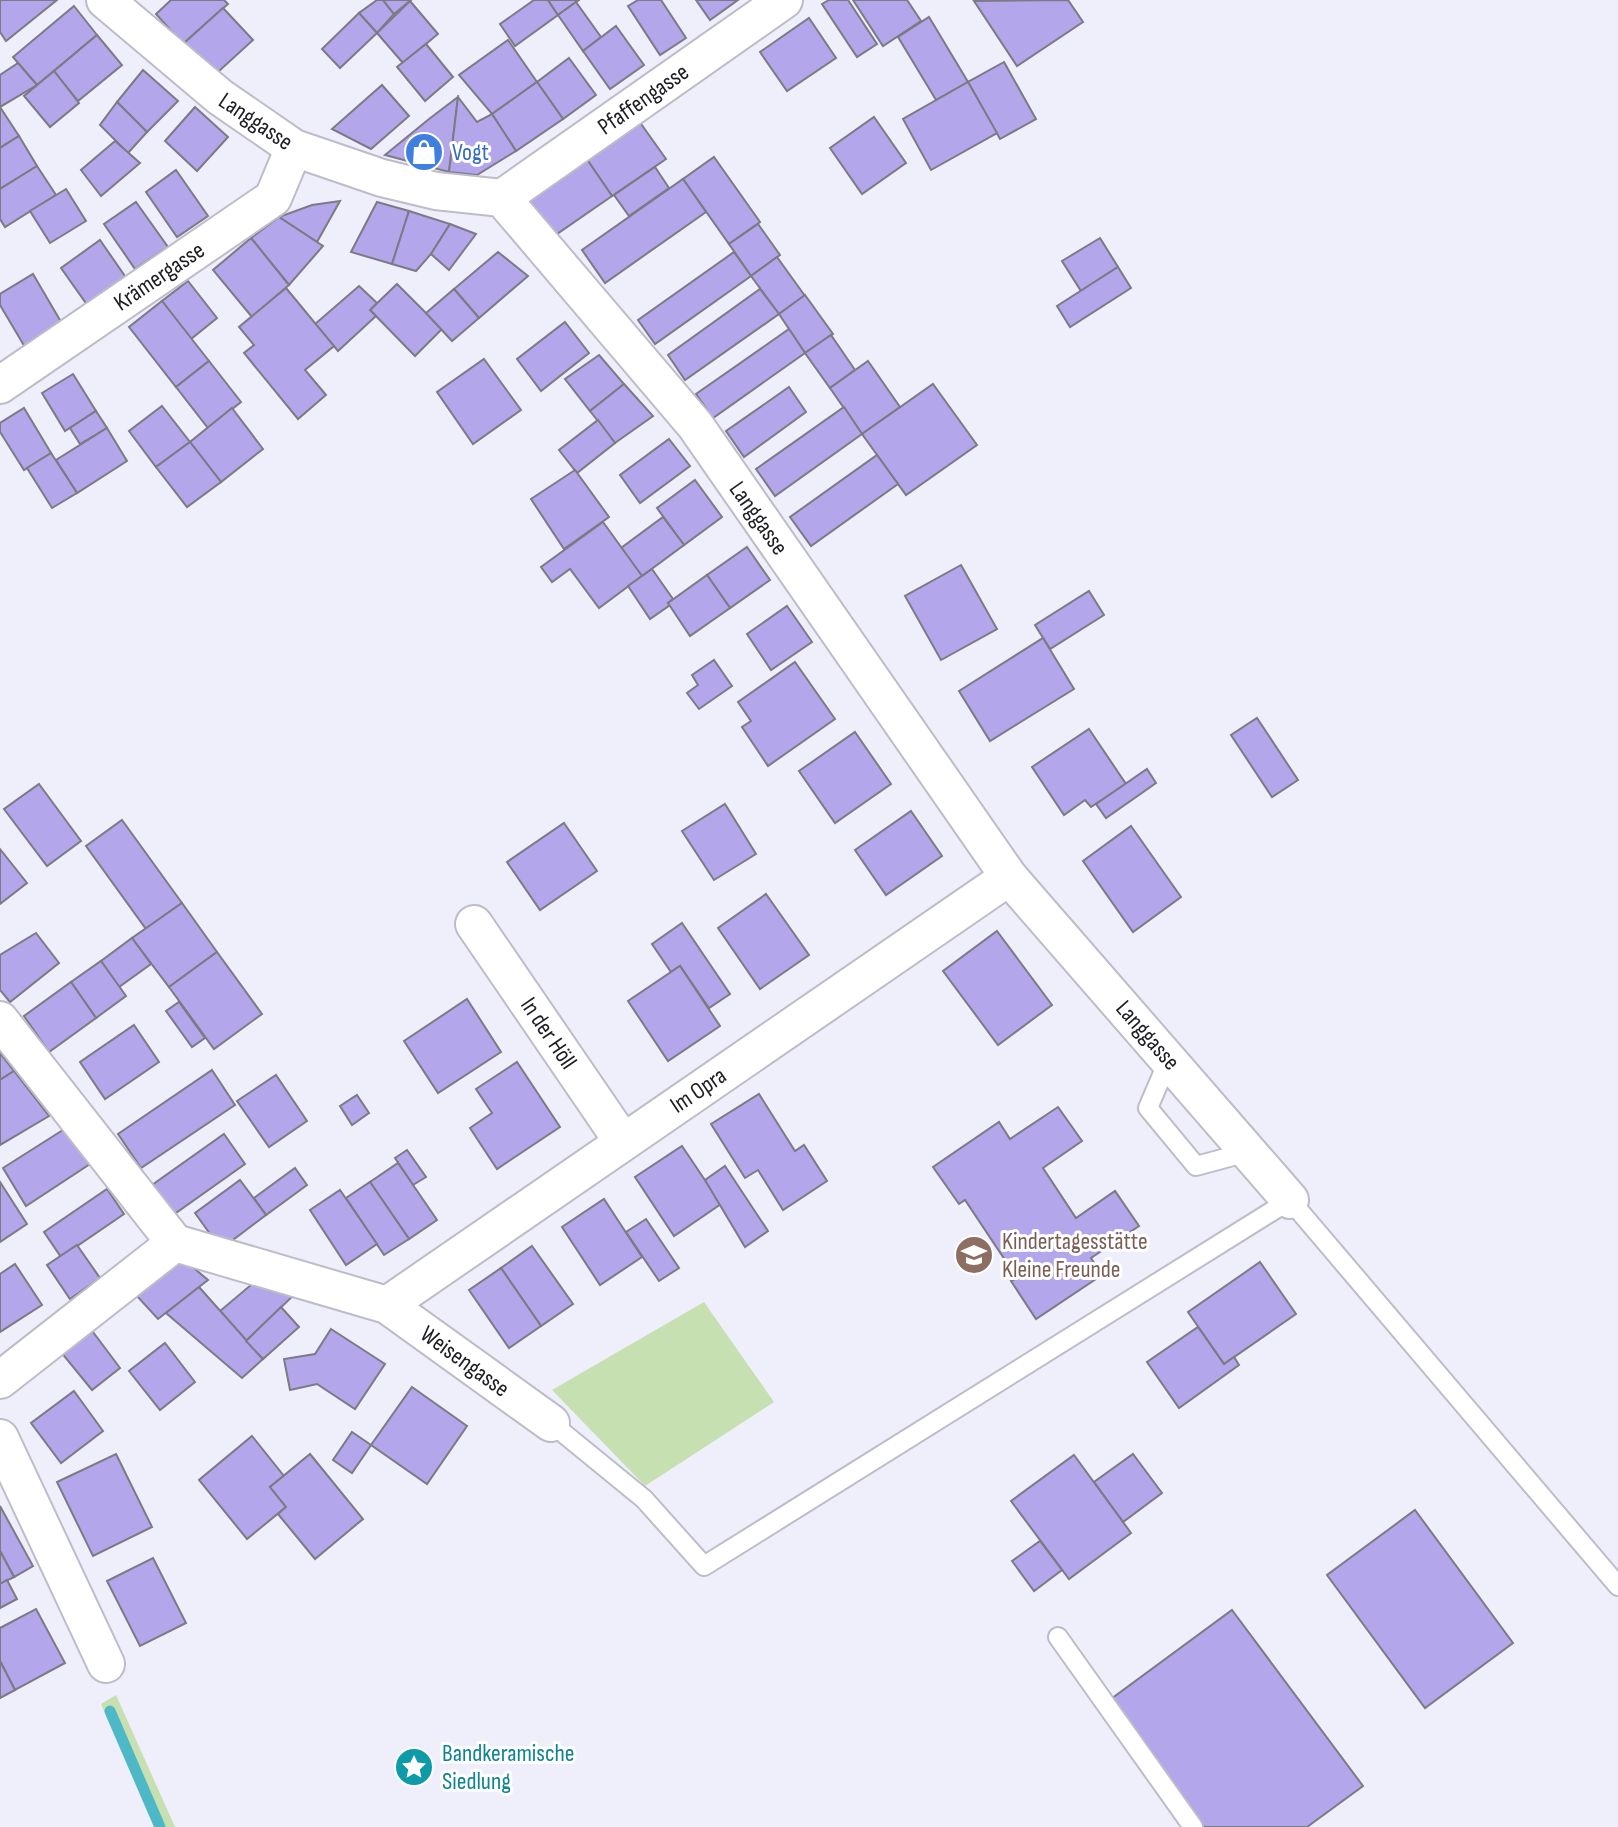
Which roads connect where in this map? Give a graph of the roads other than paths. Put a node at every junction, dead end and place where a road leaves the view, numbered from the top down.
1 (105, 0) edge
2 (784, 0) edge
3 (294, 148) junction
4 (502, 198) junction
5 (0, 385) edge
6 (1009, 877) junction
7 (474, 924) dead end
8 (0, 1020) edge
9 (1169, 1059) junction
10 (623, 1142) junction
11 (1248, 1152) junction
12 (1290, 1200) junction
13 (175, 1243) junction
14 (387, 1305) junction
15 (0, 1380) edge
16 (551, 1423) joint
17 (0, 1438) edge
18 (1618, 1586) edge
19 (1058, 1637) dead end
20 (106, 1664) dead end
21 (1193, 1827) edge

1 - 3 street, Langgasse
2 - 4 street, Pfaffengasse
3 - 4 street, Langgasse
3 - 5 street, Krämergasse
4 - 6 street, Langgasse
6 - 9 street, Langgasse
6 - 10 street, Im Opra
7 - 10 street, In der Höll
8 - 13 street
9 - 11 street, Langgasse
9 - 11 lane
10 - 14 street, Im Opra
11 - 12 street, Langgasse
12 - 16 lane, Weisengasse
12 - 18 lane
13 - 14 street, Weisengasse
13 - 15 street
14 - 16 street, Weisengasse
17 - 20 street
19 - 21 lane

